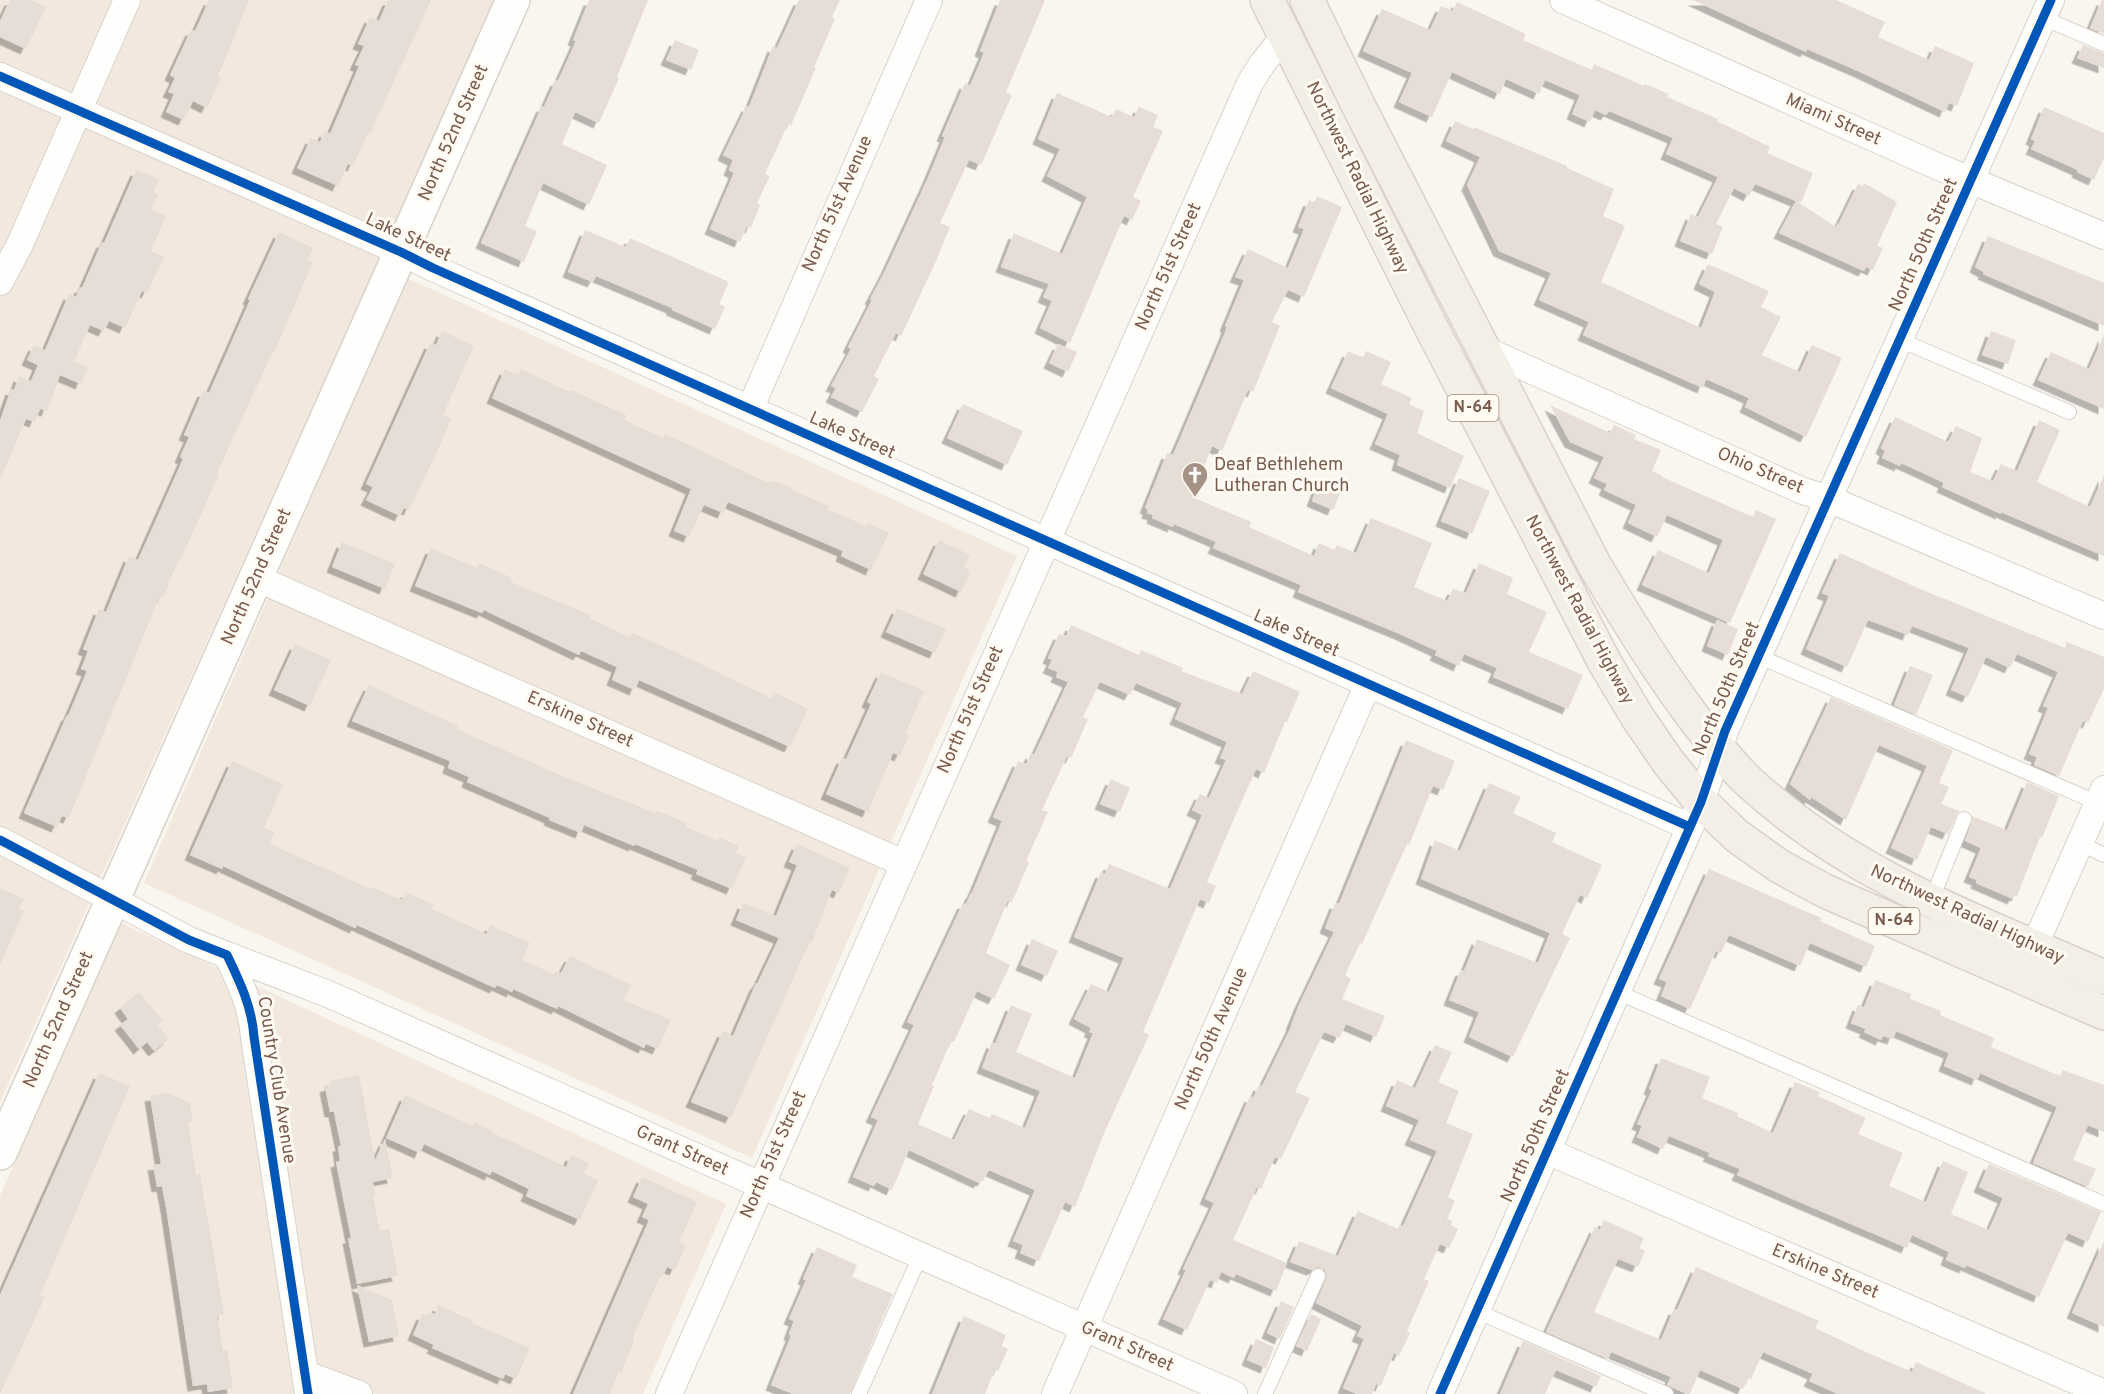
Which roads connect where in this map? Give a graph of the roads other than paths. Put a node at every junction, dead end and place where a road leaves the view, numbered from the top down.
1 (128, 0) edge
2 (513, 0) edge
3 (928, 0) edge
4 (1267, 0) edge
5 (1307, 0) edge
6 (1563, 0) edge
7 (2047, 9) edge
8 (1286, 34) junction
9 (2104, 44) edge
10 (0, 76) edge
11 (79, 111) junction
12 (1972, 180) junction
13 (2104, 236) edge
14 (401, 252) junction
15 (0, 282) edge
16 (1900, 340) junction
17 (1483, 349) junction
18 (750, 409) junction
19 (2069, 412) dead end
20 (1828, 499) junction
21 (1046, 541) junction
22 (256, 578) junction
23 (2104, 616) edge
24 (1758, 657) junction
25 (1368, 684) junction
26 (1719, 750) junction
27 (2102, 799) edge
28 (1695, 815) junction
29 (1964, 819) dead end
30 (0, 840) edge
31 (2080, 843) junction
32 (2104, 855) edge
33 (903, 863) junction
34 (112, 900) junction
35 (1930, 901) junction
36 (2034, 946) junction
37 (227, 955) junction
38 (2104, 977) edge
39 (1617, 992) junction
40 (2104, 1012) edge
41 (1547, 1151) junction
42 (0, 1153) edge
43 (760, 1186) junction
44 (2104, 1204) edge
45 (920, 1256) junction
46 (1318, 1276) dead end
47 (1476, 1311) junction
48 (1084, 1328) junction
49 (307, 1384) edge
50 (2104, 1393) edge
51 (359, 1394) edge
52 (669, 1394) edge
53 (859, 1394) edge
54 (1055, 1394) edge
55 (1234, 1394) edge
56 (1265, 1394) edge
57 (1440, 1394) edge
58 (1666, 1394) edge

1 - 11 street
2 - 14 street, North 52nd Street
3 - 18 street, North 51st Avenue
4 - 8 main road, Northwest Radial Highway / N-64
5 - 17 main road, Northwest Radial Highway / N-64
6 - 12 street, Miami Street
7 - 9 lane
7 - 12 street, North 50th Street
8 - 21 street, North 51st Street
8 - 28 main road, Northwest Radial Highway / N-64
10 - 11 street, Lake Street
11 - 14 street, Lake Street
11 - 15 street
12 - 13 street, Miami Street
12 - 16 street, North 50th Street
14 - 18 street, Lake Street
14 - 22 street, North 52nd Street
16 - 19 lane
16 - 20 street, North 50th Street
17 - 20 street, Ohio Street
17 - 26 main road, Northwest Radial Highway / N-64
18 - 21 street, Lake Street
20 - 23 street, Ohio Street
20 - 24 street, North 50th Street
21 - 25 street, Lake Street
21 - 33 street, North 51st Street
22 - 33 street, Erskine Street
22 - 34 street, North 52nd Street
24 - 26 street, North 50th Street
24 - 27 lane
25 - 28 street, Lake Street
25 - 48 street, North 50th Avenue
26 - 28 street, North 50th Street
26 - 35 main road, Northwest Radial Highway / N-64
27 - 31 street
28 - 39 street, North 50th Street
28 - 40 main road, Northwest Radial Highway / N-64
29 - 35 lane
30 - 34 street
31 - 32 lane
31 - 36 street
33 - 43 street, North 51st Street
34 - 37 street
34 - 42 street, North 52nd Street
35 - 36 main road, Northwest Radial Highway / N-64
36 - 38 main road, Northwest Radial Highway / N-64
37 - 43 street, Grant Street
37 - 49 street, Country Club Avenue
39 - 41 street, North 50th Street
39 - 44 lane
41 - 47 street, North 50th Street
41 - 50 street, Erskine Street
43 - 45 street, Grant Street
43 - 52 street, North 51st Street
45 - 48 street, Grant Street
45 - 53 lane
46 - 56 lane
47 - 57 street, North 50th Street
47 - 58 lane
48 - 54 street, North 50th Avenue
48 - 55 street, Grant Street
49 - 51 street

